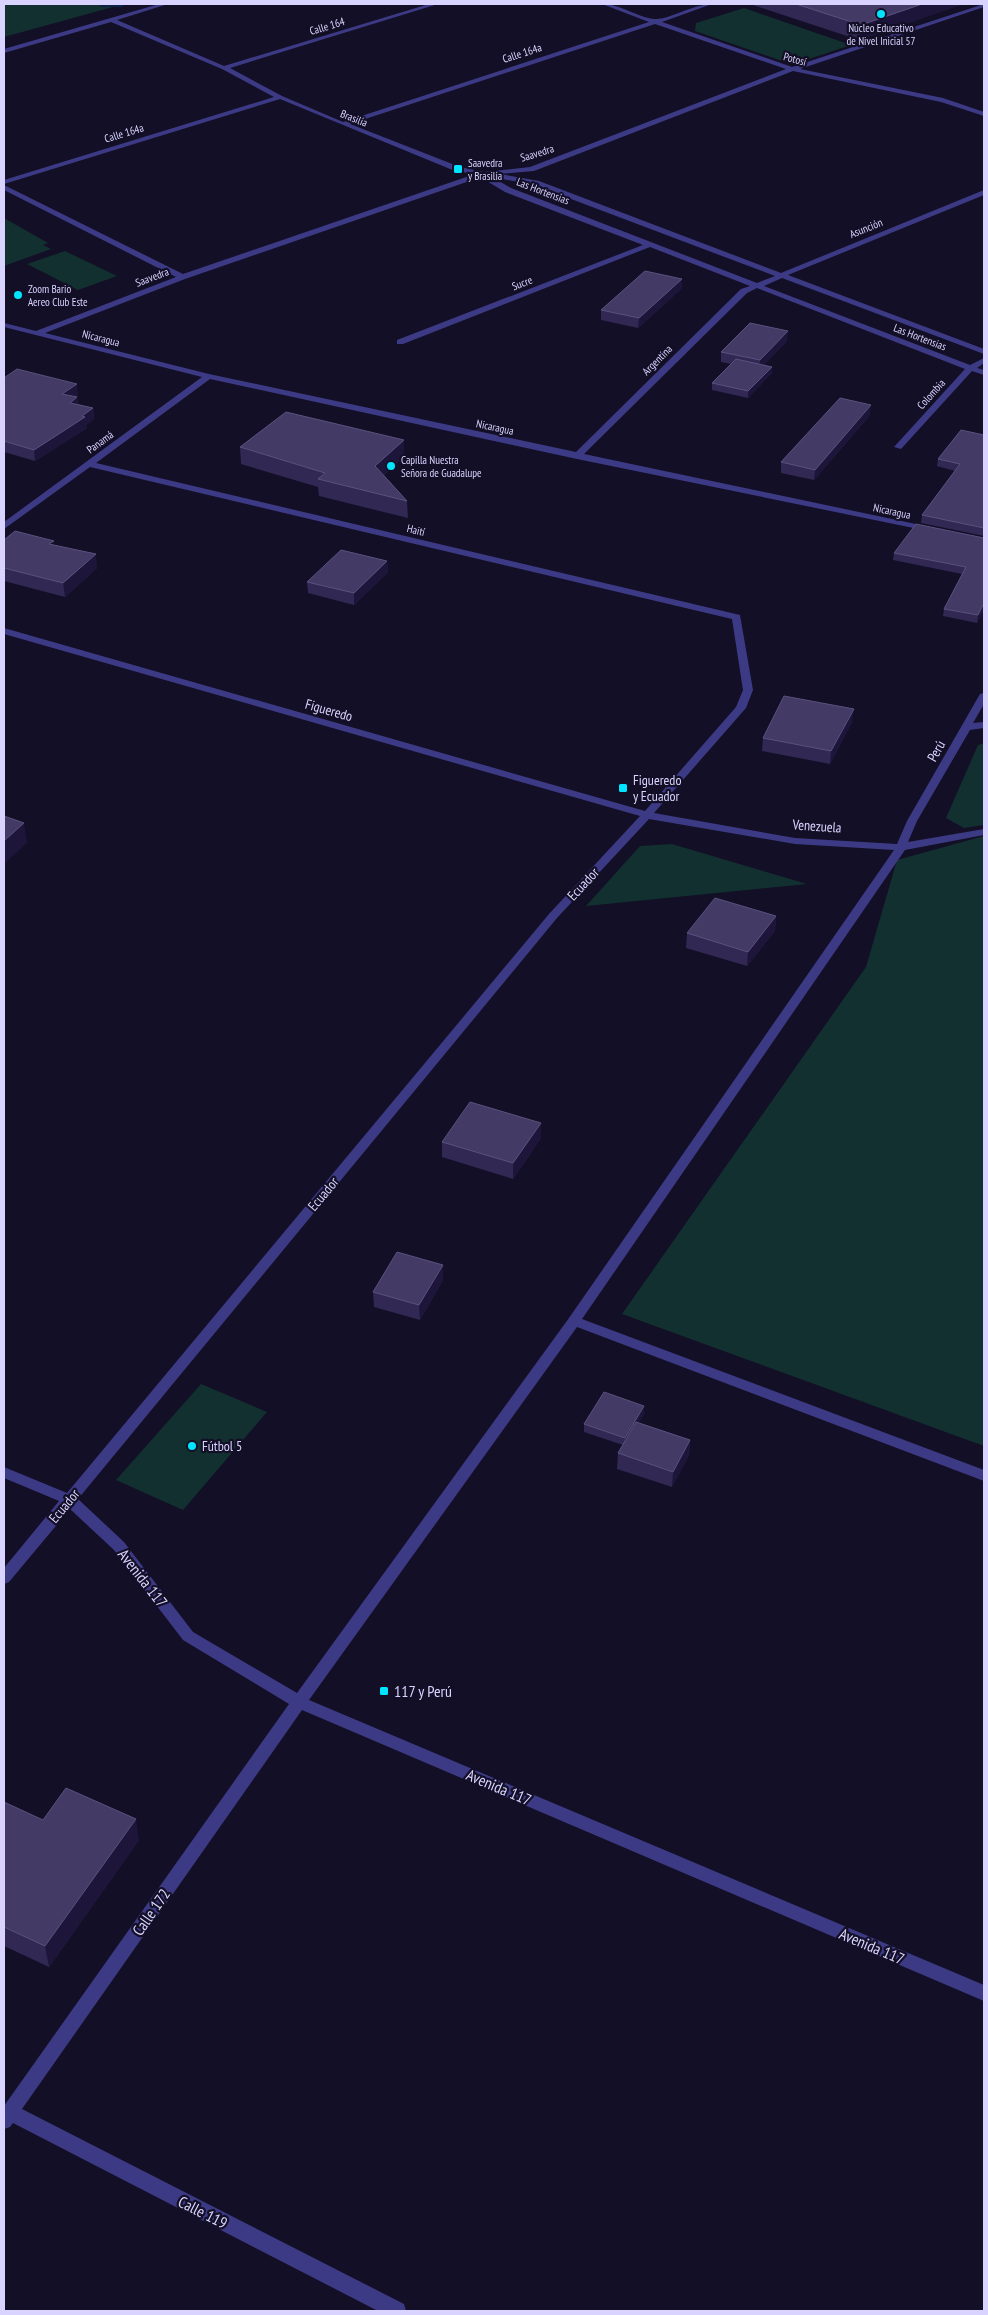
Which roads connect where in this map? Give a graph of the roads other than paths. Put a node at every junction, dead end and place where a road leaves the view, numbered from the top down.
1 (165, 4) edge
2 (436, 4) edge
3 (605, 4) edge
4 (709, 4) edge
5 (984, 5) edge
6 (112, 20) junction
7 (656, 21) junction
8 (4, 51) edge
9 (224, 68) junction
10 (792, 70) junction
11 (280, 97) junction
12 (984, 114) edge
13 (343, 124) junction
14 (482, 174) junction
15 (4, 182) edge
16 (4, 187) edge
17 (984, 192) edge
18 (652, 244) junction
19 (780, 275) junction
20 (182, 277) junction
21 (756, 285) junction
22 (4, 325) edge
23 (37, 334) junction
24 (400, 342) dead end
25 (984, 352) edge
26 (984, 360) edge
27 (969, 369) junction
28 (984, 373) edge
29 (209, 376) junction
30 (898, 447) dead end
31 (577, 456) junction
32 (89, 464) junction
33 (4, 526) edge
34 (936, 531) edge
35 (737, 617) joint
36 (4, 631) edge
37 (984, 696) edge
38 (984, 725) edge
39 (965, 727) junction
40 (647, 815) junction
41 (984, 833) edge
42 (900, 847) junction
43 (574, 1321) junction
44 (4, 1472) edge
45 (984, 1476) edge
46 (70, 1500) junction
47 (4, 1578) edge
48 (299, 1702) junction
49 (984, 1994) edge
50 (7, 2117) edge
51 (397, 2311) edge

1 - 6 street
2 - 9 street, Calle 164
3 - 7 street, Potosí
4 - 7 street, Calle 164a
5 - 10 street, Saavedra
6 - 8 street
6 - 9 street, Brasilia
7 - 10 street, Potosí
7 - 13 street, Calle 164a
9 - 11 street, Brasilia
10 - 12 street, Potosí
10 - 14 street, Saavedra
11 - 13 street, Brasilia
11 - 15 street, Calle 164a
13 - 14 street, Brasilia
14 - 18 street, Las Hortensias
14 - 19 street, Las Hortensias
14 - 20 street, Saavedra
16 - 20 street
17 - 19 street, Asunción
18 - 21 street, Las Hortensias
18 - 24 street, Sucre
19 - 21 street, Asunción
19 - 25 street, Las Hortensias
20 - 23 street, Saavedra
21 - 27 street, Las Hortensias
21 - 31 street, Argentina
22 - 23 street, Nicaragua
23 - 29 street, Nicaragua
26 - 27 street, Colombia
27 - 28 street, Las Hortensias
27 - 30 street, Colombia
29 - 31 street, Nicaragua
29 - 32 street, Panamá
31 - 34 street, Nicaragua
32 - 33 street, Panamá
32 - 35 street, Haití
35 - 40 street, Ecuador
36 - 40 street, Figueredo
37 - 39 street, Perú
38 - 39 street
39 - 42 street, Perú
40 - 42 street, Venezuela
40 - 46 street, Ecuador
41 - 42 street, Venezuela
42 - 43 street, Perú
43 - 45 street
43 - 48 street, Calle 172
44 - 46 street
46 - 47 street, Ecuador
46 - 48 street, Avenida 117
48 - 49 street, Avenida 117
48 - 50 street, Calle 172
50 - 51 street, Calle 119

